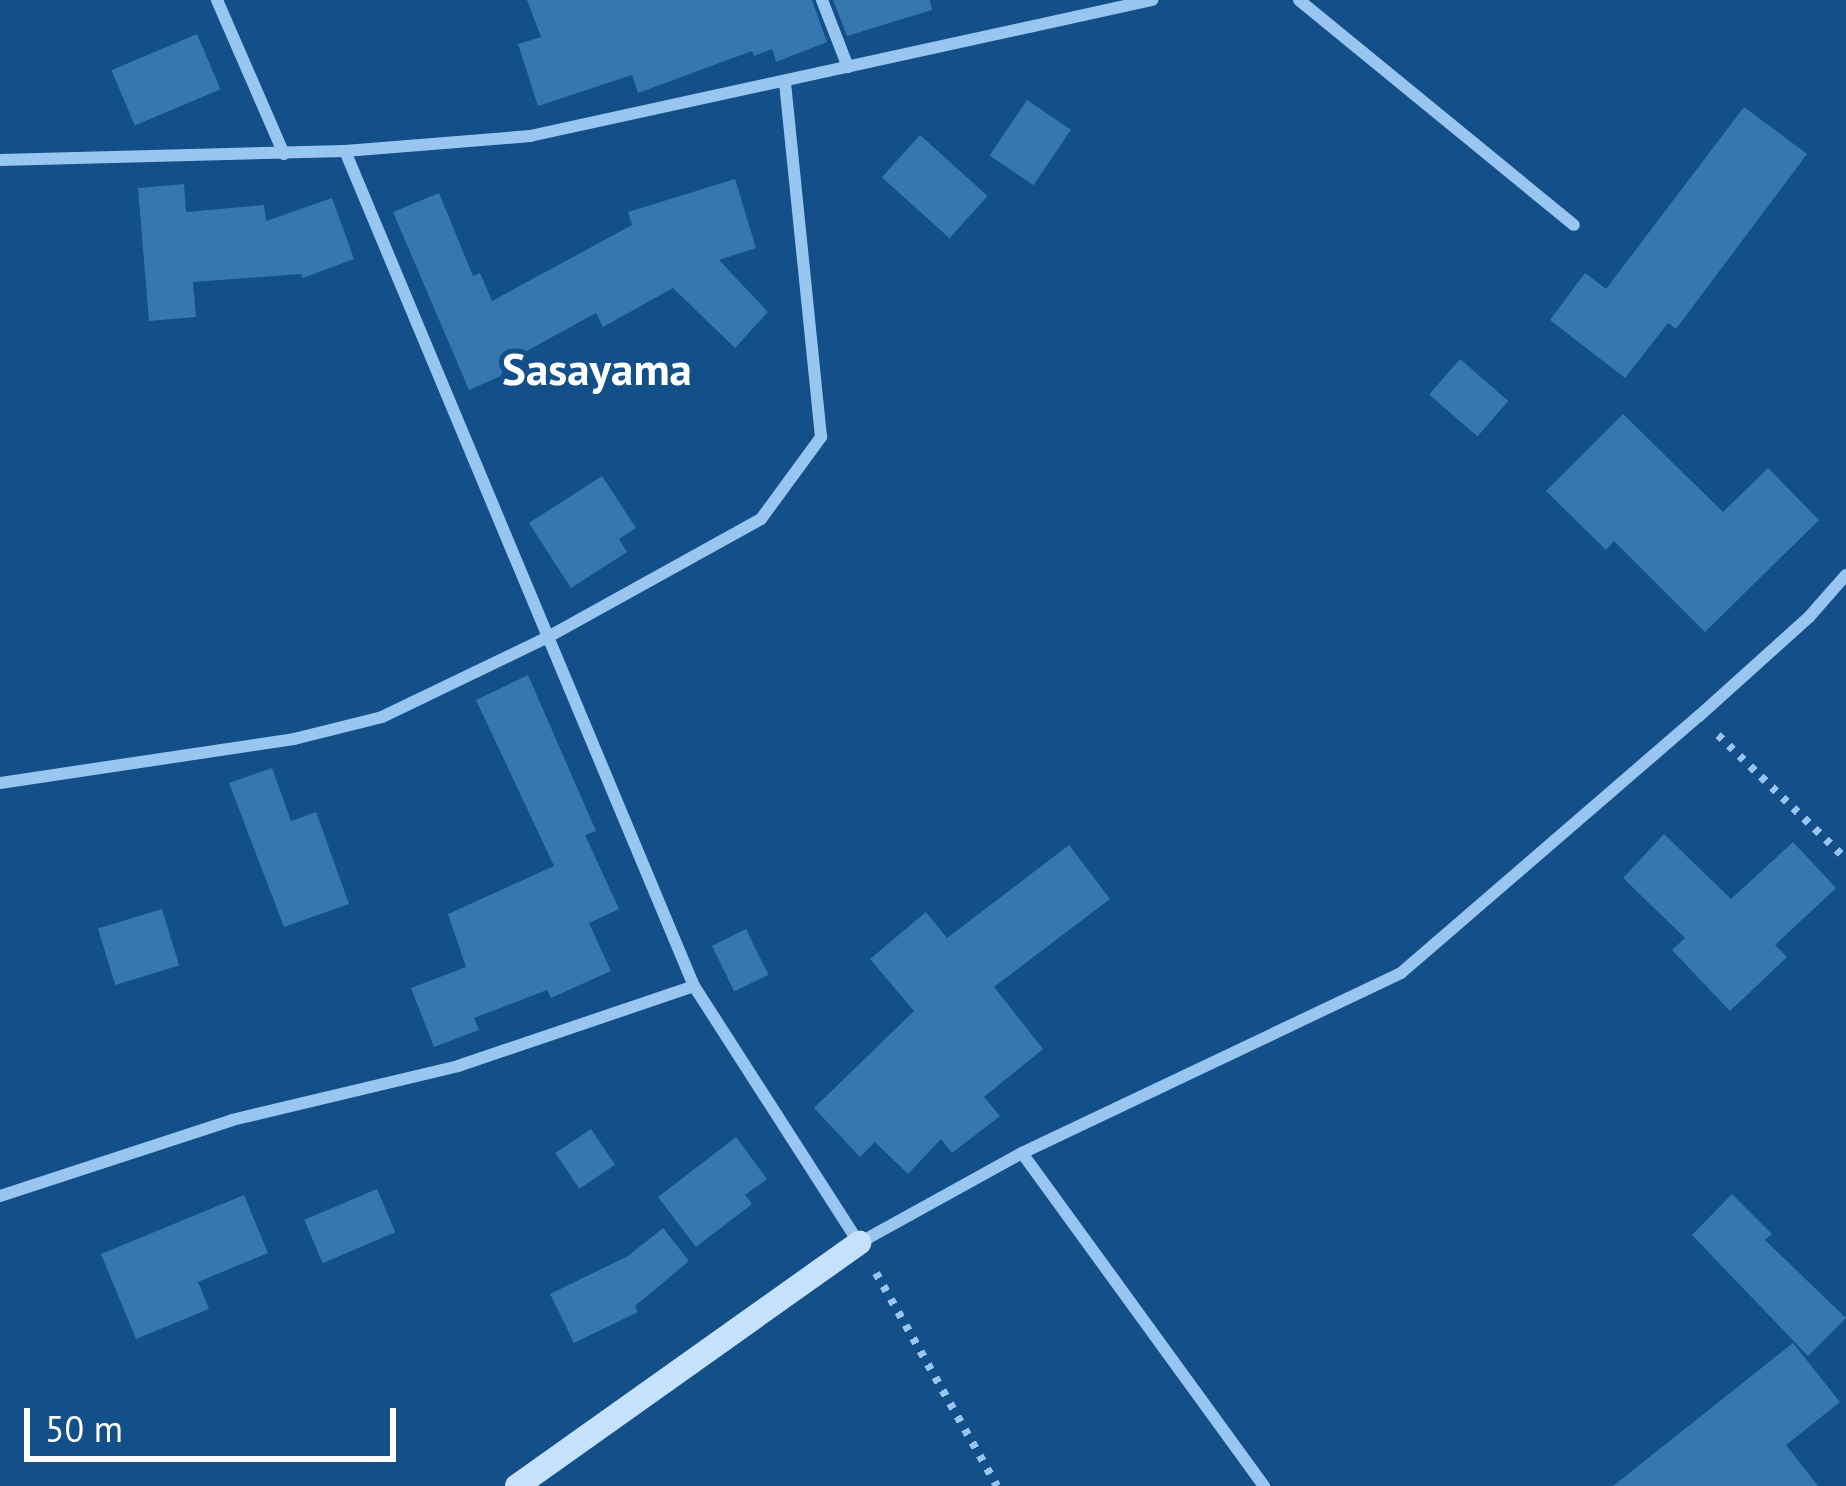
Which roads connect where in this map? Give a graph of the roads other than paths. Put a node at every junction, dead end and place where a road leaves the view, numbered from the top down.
1 (217, 0) edge
2 (822, 0) edge
3 (1152, 0) edge
4 (1299, 0) edge
5 (848, 67) junction
6 (785, 81) junction
7 (344, 151) junction
8 (284, 154) junction
9 (0, 160) edge
10 (1574, 225) dead end
11 (1846, 575) edge
12 (548, 637) junction
13 (0, 783) edge
14 (694, 986) junction
15 (1022, 1154) junction
16 (0, 1196) edge
17 (859, 1243) junction
18 (517, 1486) edge
19 (1264, 1486) edge

1 - 8 street
2 - 5 street
3 - 5 street
4 - 10 street
5 - 6 street
6 - 7 street
6 - 12 street
7 - 8 street
7 - 12 street
8 - 9 street
11 - 15 street
12 - 13 street
12 - 14 street
14 - 16 street
14 - 17 street
15 - 17 street
15 - 19 street
17 - 18 street

